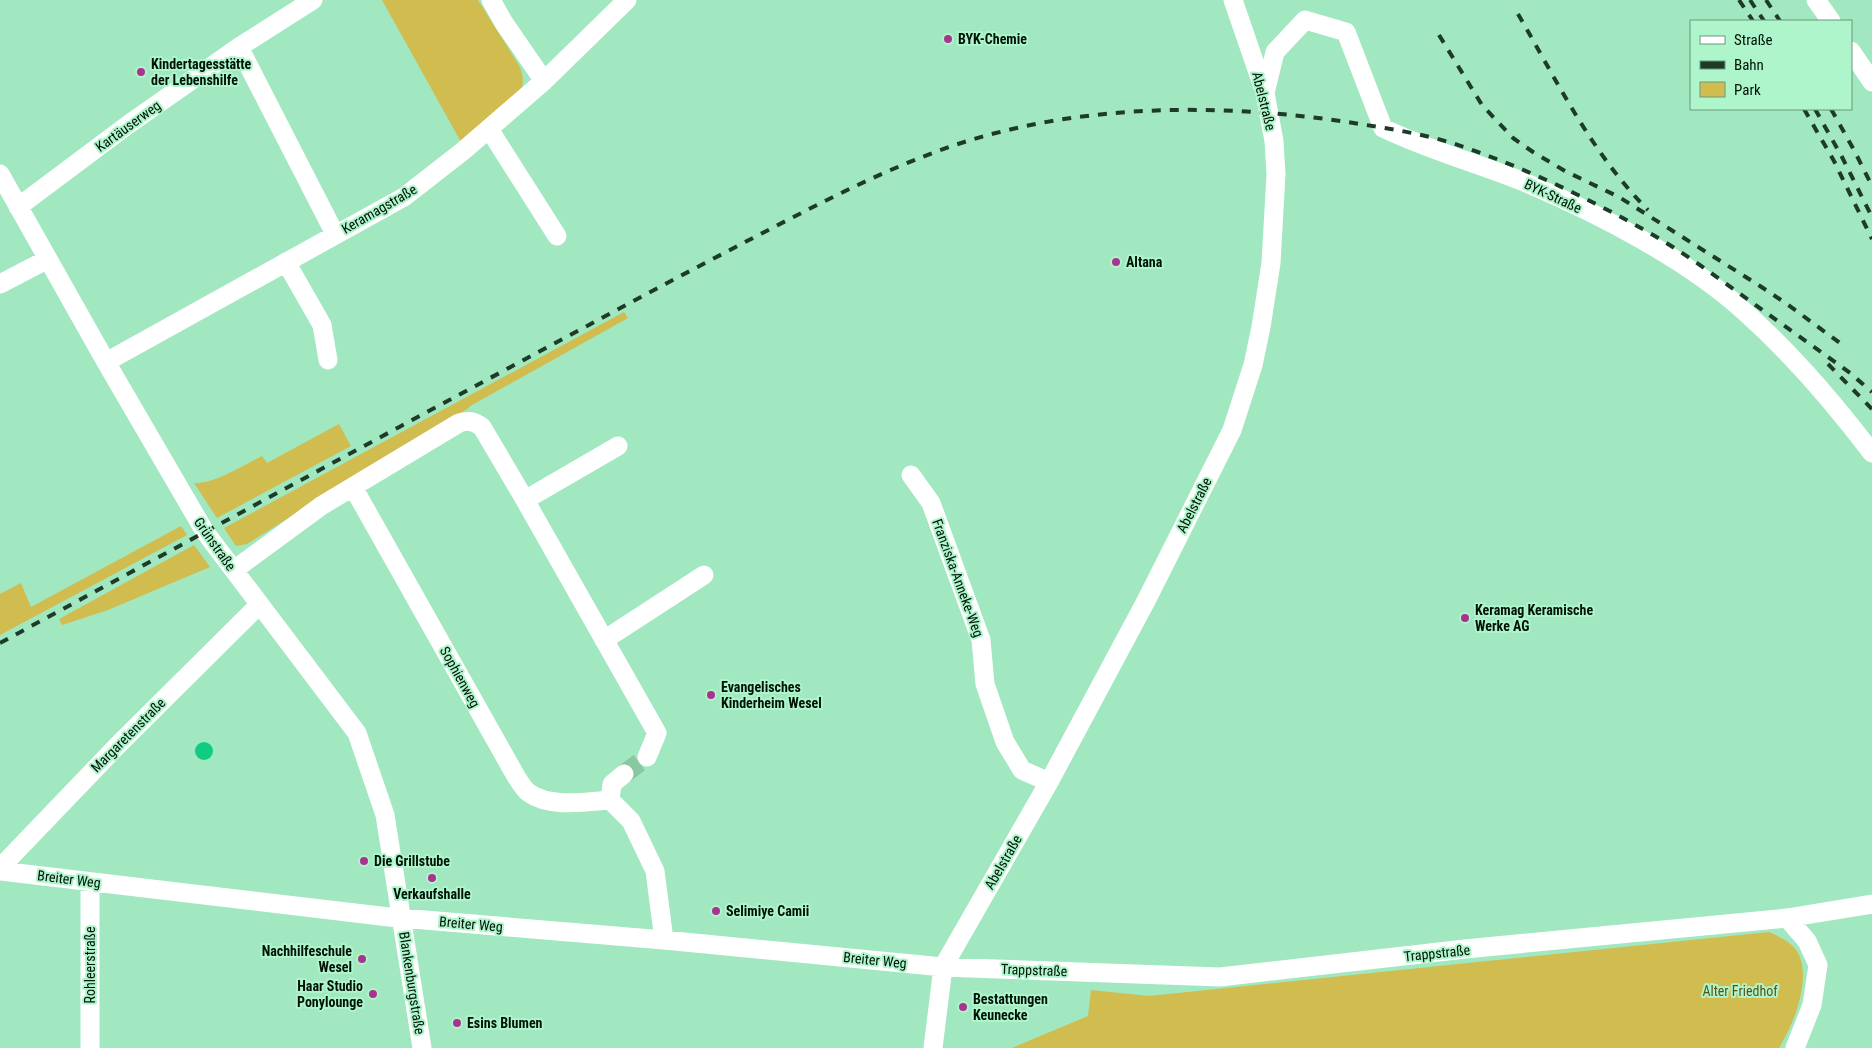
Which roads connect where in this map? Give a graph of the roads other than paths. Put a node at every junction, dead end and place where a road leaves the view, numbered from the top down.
1 (313, 0) edge
2 (490, 0) edge
3 (627, 0) edge
4 (1233, 0) edge
5 (1816, 0) edge
6 (1830, 20) edge
7 (239, 47) junction
8 (1852, 52) edge
9 (544, 81) junction
10 (1872, 82) edge
11 (1264, 93) junction
12 (489, 129) junction
13 (0, 174) edge
14 (18, 207) junction
15 (335, 234) junction
16 (557, 236) dead end
17 (48, 259) junction
18 (286, 262) junction
19 (0, 284) edge
20 (328, 360) dead end
21 (106, 362) junction
22 (618, 446) dead end
23 (1872, 452) edge
24 (911, 475) dead end
25 (352, 487) junction
26 (525, 500) junction
27 (234, 570) junction
28 (704, 575) dead end
29 (258, 605) junction
30 (604, 640) junction
31 (646, 757) tunnel mouth
32 (624, 774) tunnel mouth
33 (1049, 782) junction
34 (610, 800) junction
35 (0, 869) edge
36 (90, 882) junction
37 (1872, 904) edge
38 (402, 918) junction
39 (1787, 918) junction
40 (664, 940) junction
41 (944, 967) junction
42 (90, 1048) edge
43 (422, 1048) edge
44 (933, 1048) edge
45 (1794, 1048) edge

1 - 7 street, Kartäuserweg
2 - 9 street
3 - 9 street, Keramagstraße
4 - 11 street, Abelstraße
5 - 6 street
7 - 14 street, Kartäuserweg
7 - 15 street
8 - 10 street
9 - 12 street, Keramagstraße
11 - 23 street, BYK-Straße
11 - 33 street, Abelstraße
12 - 15 street, Keramagstraße
12 - 16 street
13 - 14 street, Grünstraße
14 - 17 street, Grünstraße
15 - 18 street, Keramagstraße
17 - 19 street
17 - 21 street, Grünstraße
18 - 20 street
18 - 21 street, Keramagstraße
21 - 27 street, Grünstraße
22 - 26 street
24 - 33 street, Franziska-Anneke-Weg
25 - 26 street
25 - 27 street
25 - 34 street, Sophienweg
26 - 30 street
27 - 29 street, Grünstraße
28 - 30 street
29 - 35 street, Margaretenstraße
29 - 38 street, Grünstraße
30 - 31 street
32 - 34 street
33 - 41 street, Abelstraße
34 - 40 street
35 - 36 street, Breiter Weg
36 - 38 street, Breiter Weg
36 - 42 street, Rohleerstraße
37 - 39 street, Trappstraße
38 - 40 street, Breiter Weg
38 - 43 street, Blankenburgstraße
39 - 41 street, Trappstraße
39 - 45 street
40 - 41 street, Breiter Weg
41 - 44 street

